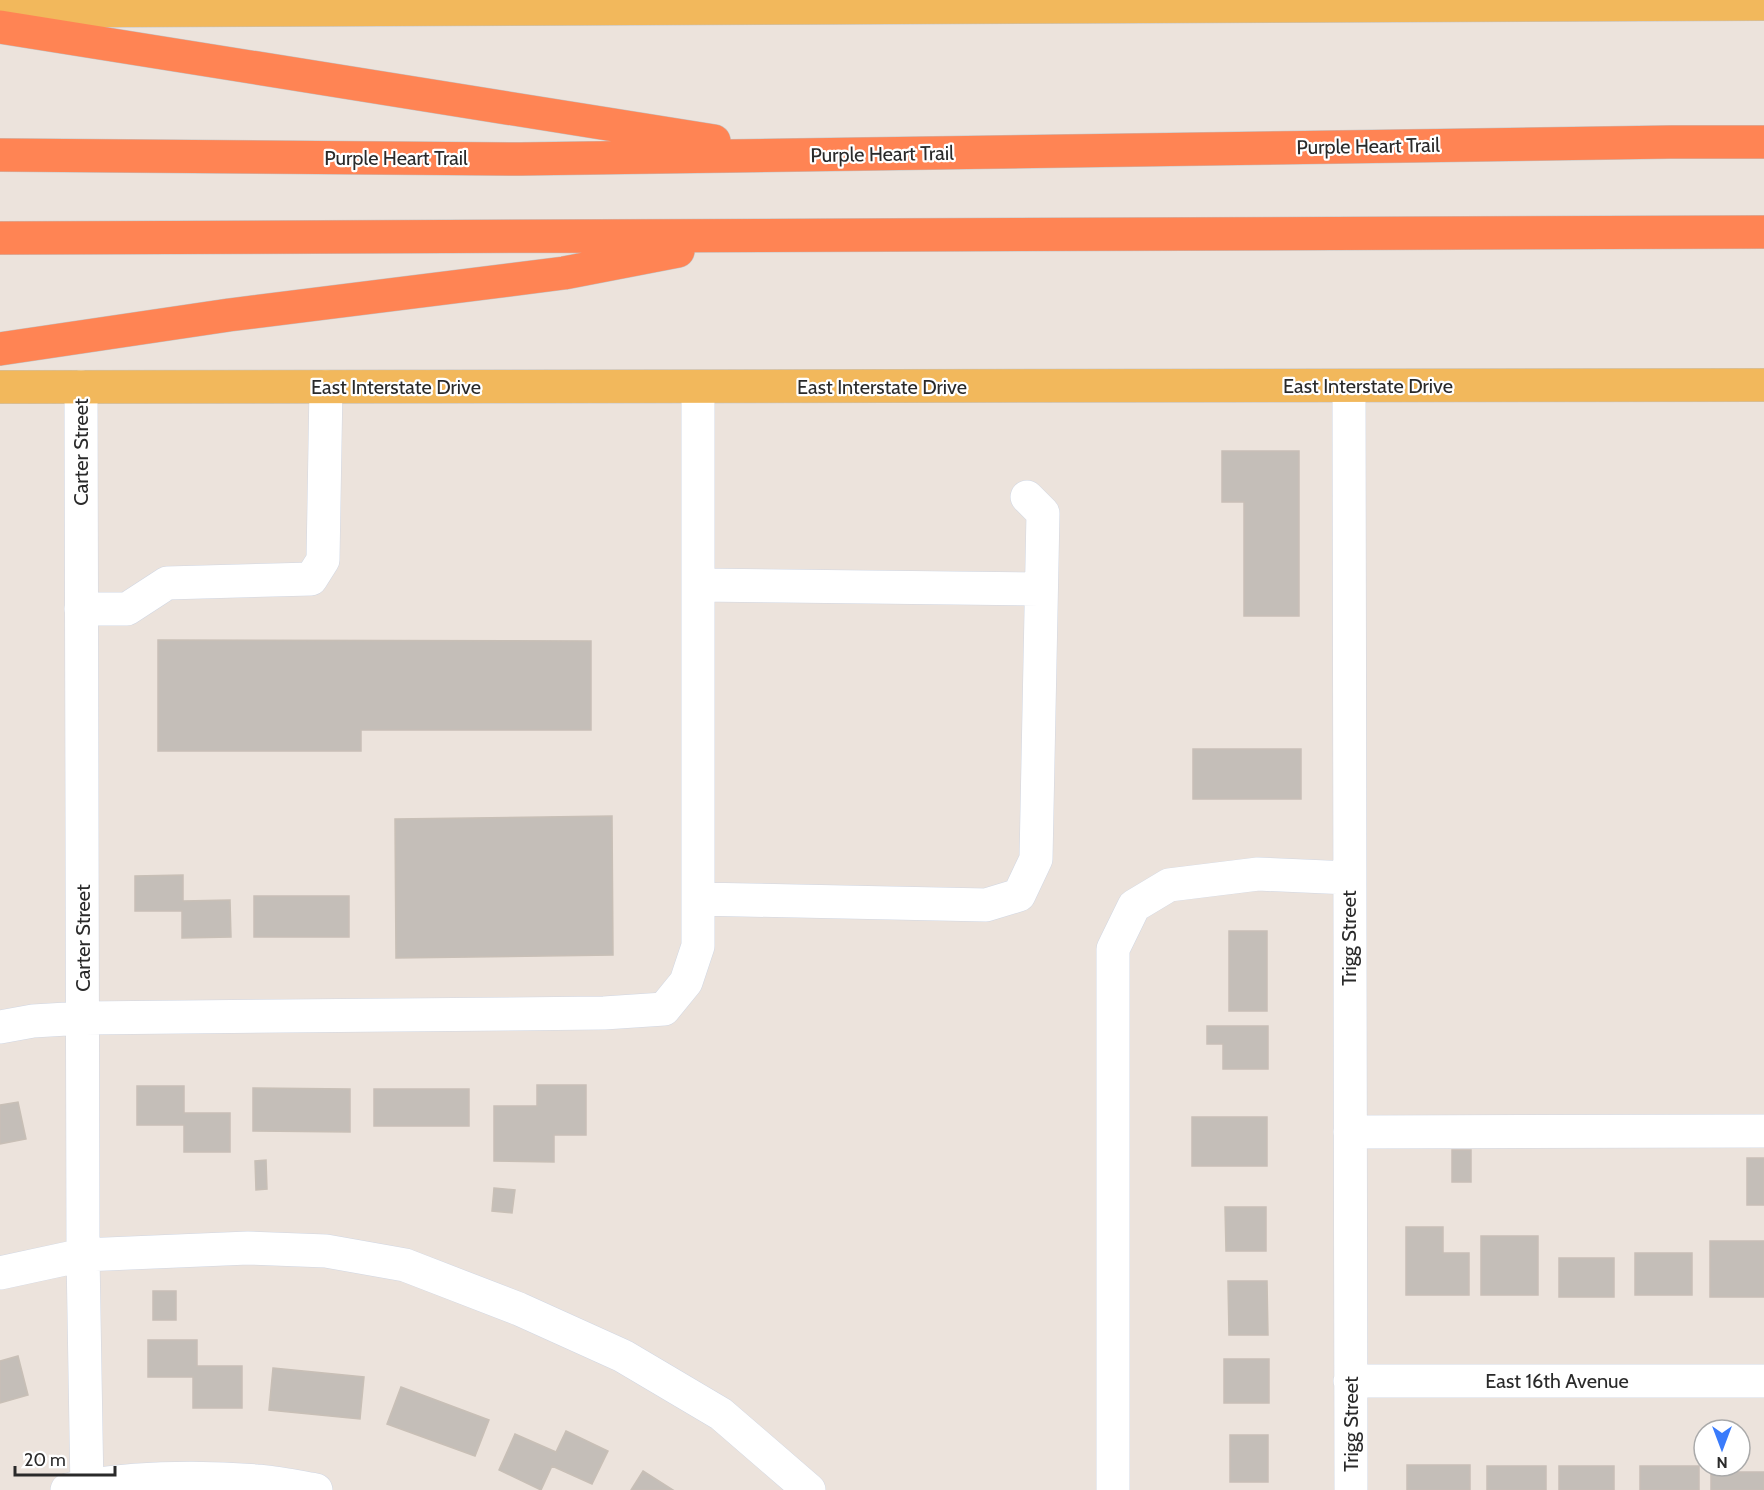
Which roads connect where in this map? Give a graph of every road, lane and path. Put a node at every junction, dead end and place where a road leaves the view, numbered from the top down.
1 (1713, 2) edge
2 (1764, 4) edge
3 (0, 11) edge
4 (0, 27) edge
5 (1764, 142) edge
6 (0, 155) edge
7 (799, 155) junction
8 (1764, 231) edge
9 (753, 236) junction
10 (0, 238) edge
11 (0, 349) edge
12 (1764, 385) edge
13 (1349, 386) junction
14 (0, 387) edge
15 (81, 387) junction
16 (326, 387) junction
17 (698, 387) junction
18 (1027, 497) dead end
19 (698, 585) junction
20 (1040, 589) junction
21 (81, 609) junction
22 (1349, 878) junction
23 (698, 899) junction
24 (84, 1017) junction
25 (0, 1027) edge
26 (1764, 1131) edge
27 (1350, 1132) junction
28 (83, 1255) junction
29 (0, 1273) edge
30 (1350, 1381) junction
31 (1764, 1381) edge
32 (81, 1488) edge
33 (316, 1490) edge
34 (809, 1490) edge
35 (1113, 1490) edge
36 (1351, 1490) edge

1 - 2 main road
1 - 3 main road
4 - 7 highway
5 - 7 highway, Purple Heart Trail
6 - 7 highway, Purple Heart Trail
8 - 9 highway
9 - 10 highway
9 - 11 highway
12 - 13 main road, East Interstate Drive
13 - 17 main road, East Interstate Drive
13 - 22 street, Trigg Street
14 - 15 main road, East Interstate Drive
15 - 16 main road, East Interstate Drive
15 - 21 street, Carter Street
16 - 17 main road, East Interstate Drive
16 - 21 street
17 - 19 street
18 - 20 street
19 - 20 street
19 - 23 street
20 - 23 street
21 - 24 street, Carter Street
22 - 27 street, Trigg Street
22 - 35 street
23 - 24 street
24 - 25 street
24 - 28 street, Carter Street
26 - 27 street
27 - 30 street, Trigg Street
28 - 29 street
28 - 32 street, Carter Street
28 - 34 street
30 - 31 street, East 16th Avenue
30 - 36 street, Trigg Street
32 - 33 street

